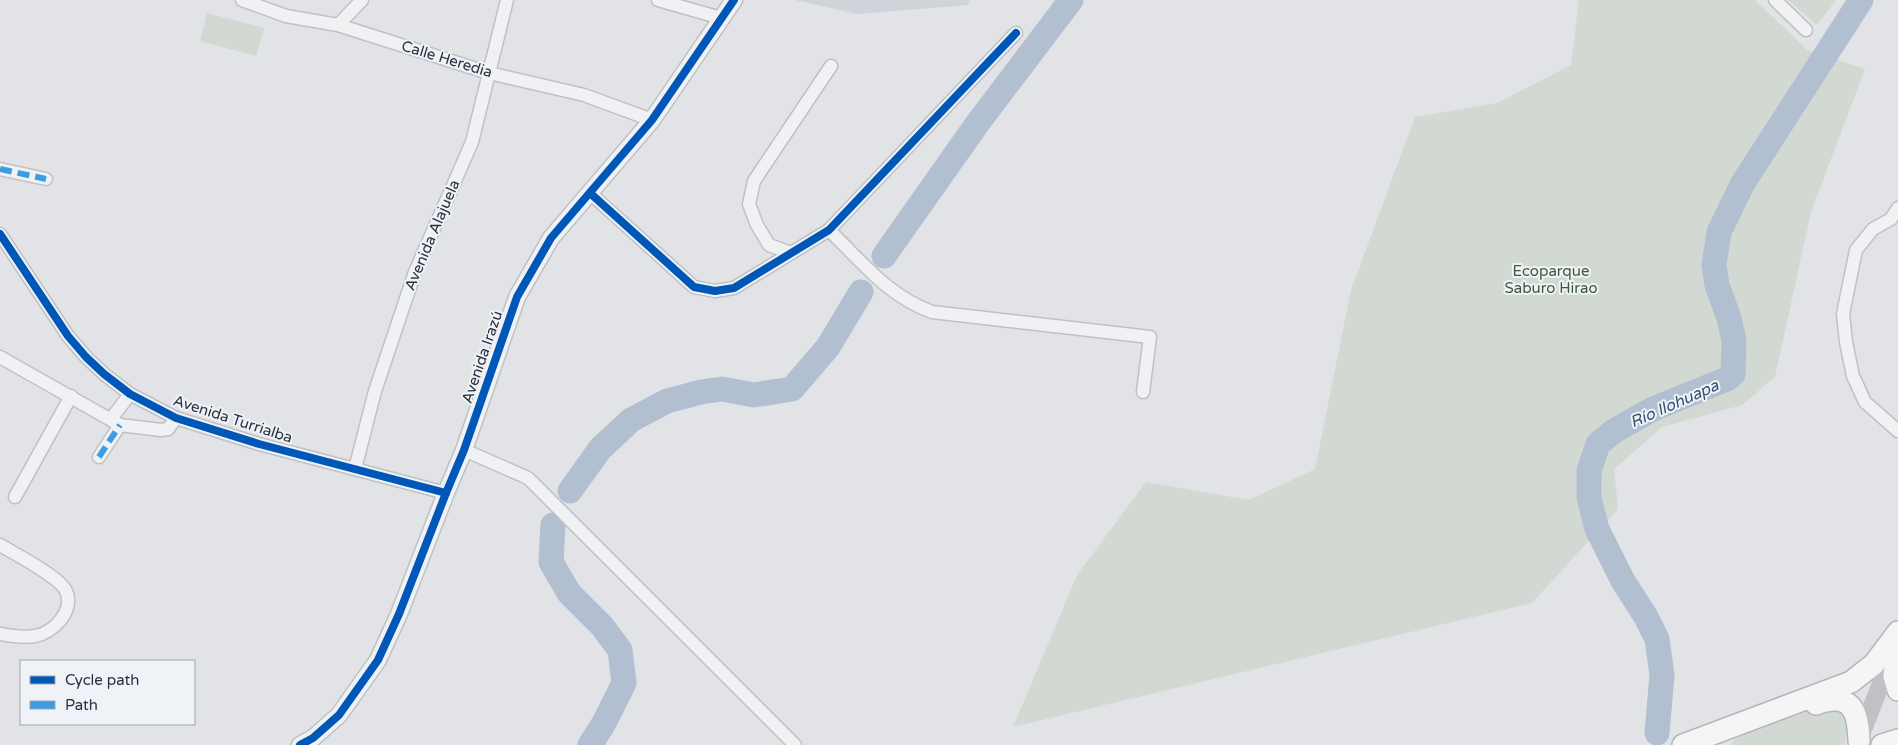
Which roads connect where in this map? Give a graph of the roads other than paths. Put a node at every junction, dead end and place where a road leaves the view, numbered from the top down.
1 (242, 0) edge
2 (362, 0) edge
3 (507, 0) edge
4 (658, 0) edge
5 (734, 0) edge
6 (1775, 0) edge
7 (722, 18) junction
8 (338, 25) junction
9 (1806, 30) dead end
10 (1016, 32) dead end
11 (831, 66) dead end
12 (489, 73) junction
13 (652, 120) junction
14 (0, 169) edge
15 (46, 179) dead end
16 (590, 194) junction
17 (1898, 208) edge
18 (829, 230) junction
19 (0, 234) edge
20 (791, 253) junction
21 (0, 357) edge
22 (1143, 392) dead end
23 (130, 394) junction
24 (71, 396) junction
25 (176, 418) junction
26 (116, 422) junction
27 (1898, 431) edge
28 (464, 450) junction
29 (99, 457) dead end
30 (355, 469) junction
31 (446, 493) junction
32 (15, 497) dead end
33 (0, 545) edge
34 (1898, 632) edge
35 (0, 634) edge
36 (1898, 638) edge
37 (1898, 647) edge
38 (1898, 690) edge
39 (1898, 740) edge
40 (1858, 743) edge
41 (300, 745) edge
42 (795, 745) edge
43 (1683, 745) edge
44 (1720, 745) edge
45 (1882, 745) edge

1 - 8 street, Calle Heredia
2 - 8 street
3 - 12 street, Avenida Alajuela
4 - 7 street
5 - 7 street, Avenida Irazú
6 - 9 street
7 - 13 street, Avenida Irazú
8 - 12 street, Calle Heredia
10 - 18 street
11 - 20 street
12 - 13 street, Calle Heredia
12 - 30 street, Avenida Alajuela
13 - 16 street, Avenida Irazú
14 - 15 street
16 - 20 street
16 - 28 street, Avenida Irazú
17 - 27 street
18 - 20 street
18 - 22 street
19 - 23 street, Avenida Turrialba
21 - 24 street
23 - 25 street, Avenida Turrialba
23 - 26 street
24 - 26 street
24 - 32 street
25 - 26 street
25 - 30 street, Avenida Turrialba
26 - 29 street
28 - 31 street, Avenida Irazú
28 - 42 street
30 - 31 street, Avenida Turrialba
31 - 41 street, Avenida Irazú
33 - 35 street
34 - 43 highway
36 - 40 main road
37 - 38 highway
39 - 45 highway
40 - 44 highway

